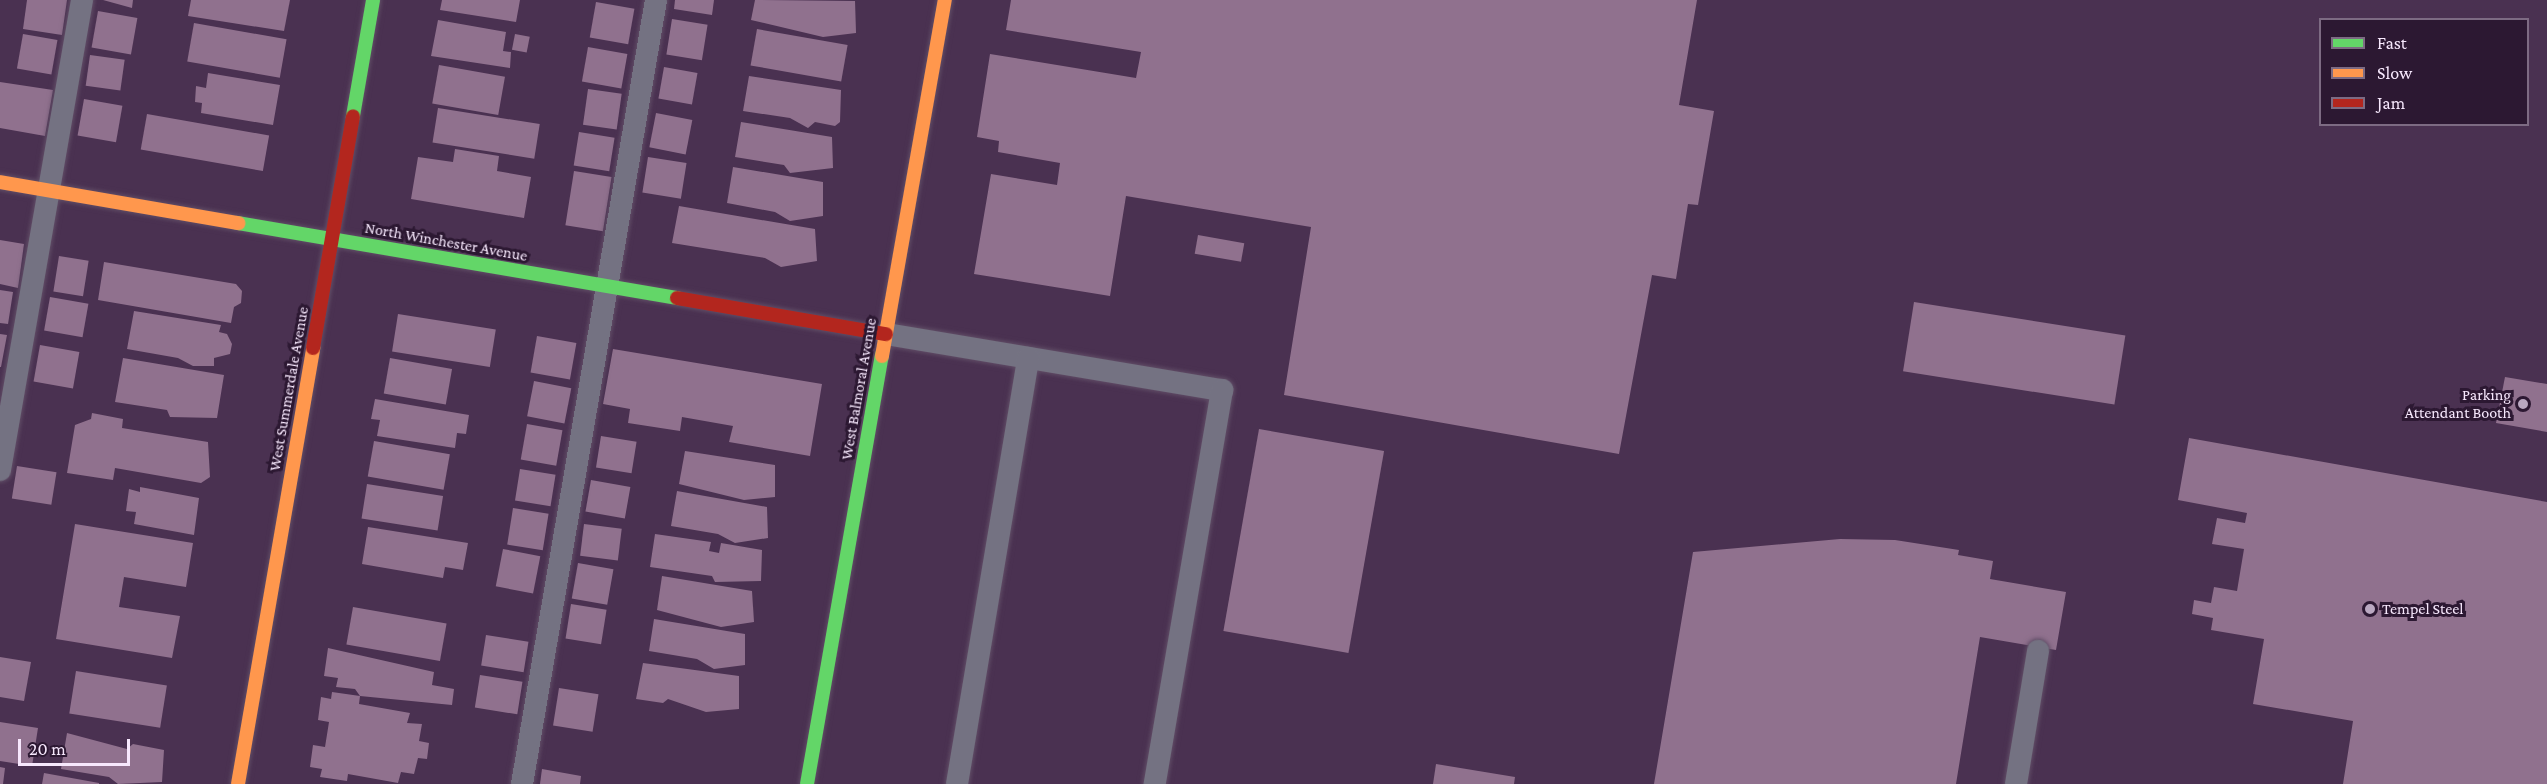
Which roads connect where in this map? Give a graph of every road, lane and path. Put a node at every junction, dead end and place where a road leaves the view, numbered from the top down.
1 (82, 0) edge
2 (373, 0) edge
3 (656, 0) edge
4 (945, 0) edge
5 (0, 182) edge
6 (48, 190) junction
7 (332, 239) junction
8 (606, 286) junction
9 (886, 334) junction
10 (1028, 358) junction
11 (0, 470) edge
12 (2038, 651) dead end
13 (238, 784) edge
14 (522, 784) edge
15 (807, 784) edge
16 (957, 784) edge
17 (1155, 784) edge
18 (2016, 784) edge

1 - 6 lane
2 - 7 street, West Summerdale Avenue
3 - 8 lane
4 - 9 street, West Balmoral Avenue
5 - 6 street, North Winchester Avenue
6 - 7 street, North Winchester Avenue
6 - 11 lane
7 - 8 street, North Winchester Avenue
7 - 13 street, West Summerdale Avenue
8 - 9 street, North Winchester Avenue
8 - 14 lane
9 - 10 lane
9 - 15 street, West Balmoral Avenue
10 - 16 lane
10 - 17 lane
12 - 18 lane

